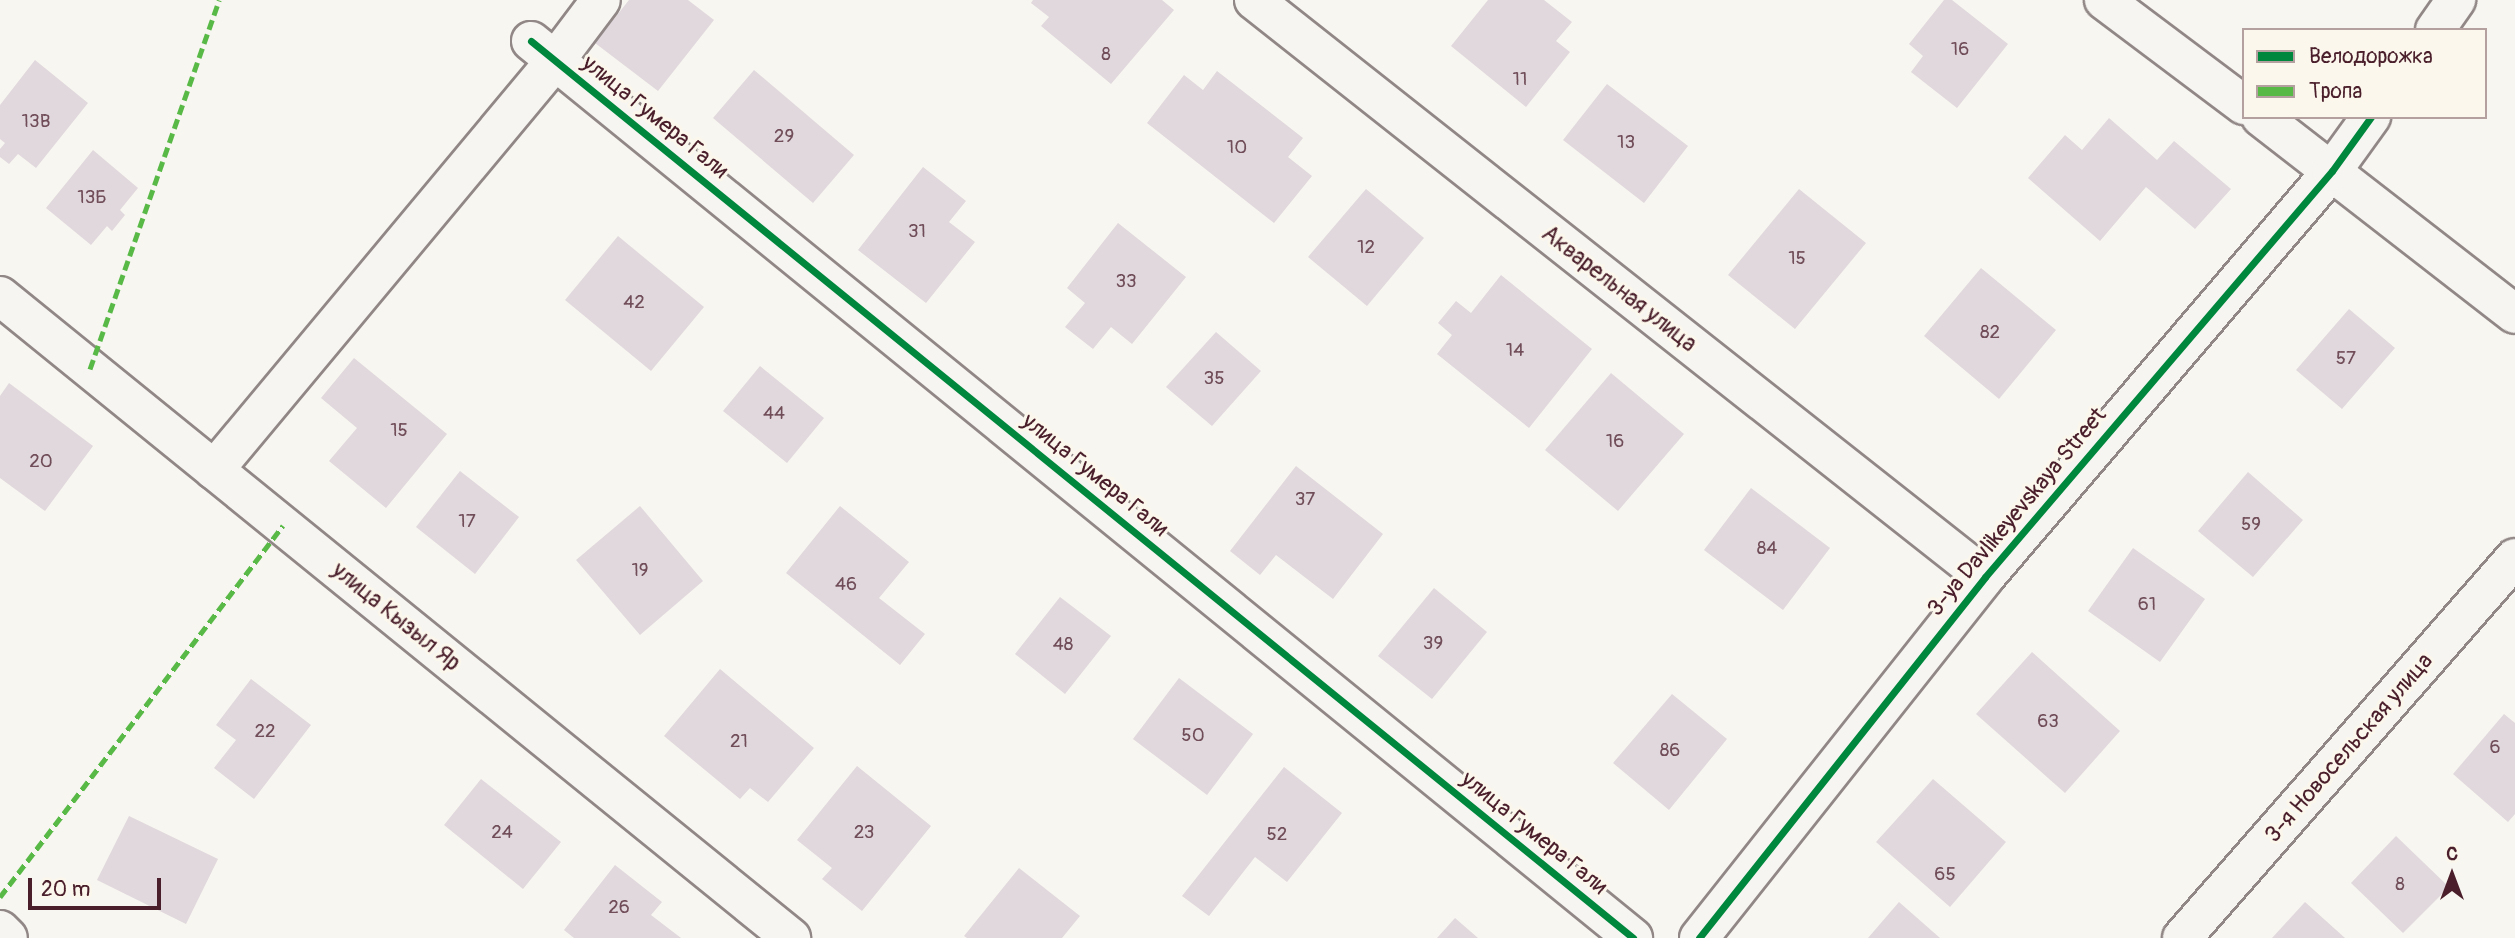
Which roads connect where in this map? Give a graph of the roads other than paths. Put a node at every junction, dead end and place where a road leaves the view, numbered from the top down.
1 (601, 0) edge
2 (1254, 0) edge
3 (2104, 0) edge
4 (2456, 0) edge
5 (2436, 28) edge
6 (543, 51) junction
7 (2242, 104) edge
8 (2264, 119) edge
9 (2370, 119) edge
10 (2332, 171) junction
11 (0, 296) edge
12 (2515, 314) edge
13 (214, 470) junction
14 (2515, 558) edge
15 (1985, 577) junction
16 (0, 930) edge
17 (8, 938) edge
18 (791, 938) edge
19 (1633, 938) edge
20 (1699, 938) edge
21 (2182, 938) edge

1 - 6 street
2 - 15 street, Акварельная улица
3 - 7 street
4 - 5 street
6 - 13 street
6 - 19 street, улица Гумера Гали
8 - 10 street
9 - 10 street, 3-ya Davlikeyevskaya Street
10 - 12 street
10 - 15 street, 3-ya Davlikeyevskaya Street
11 - 13 street, улица Кызыл Яр
13 - 18 street, улица Кызыл Яр
14 - 21 street, 3-я Новосельская улица
15 - 20 street, 3-ya Davlikeyevskaya Street
16 - 17 street

